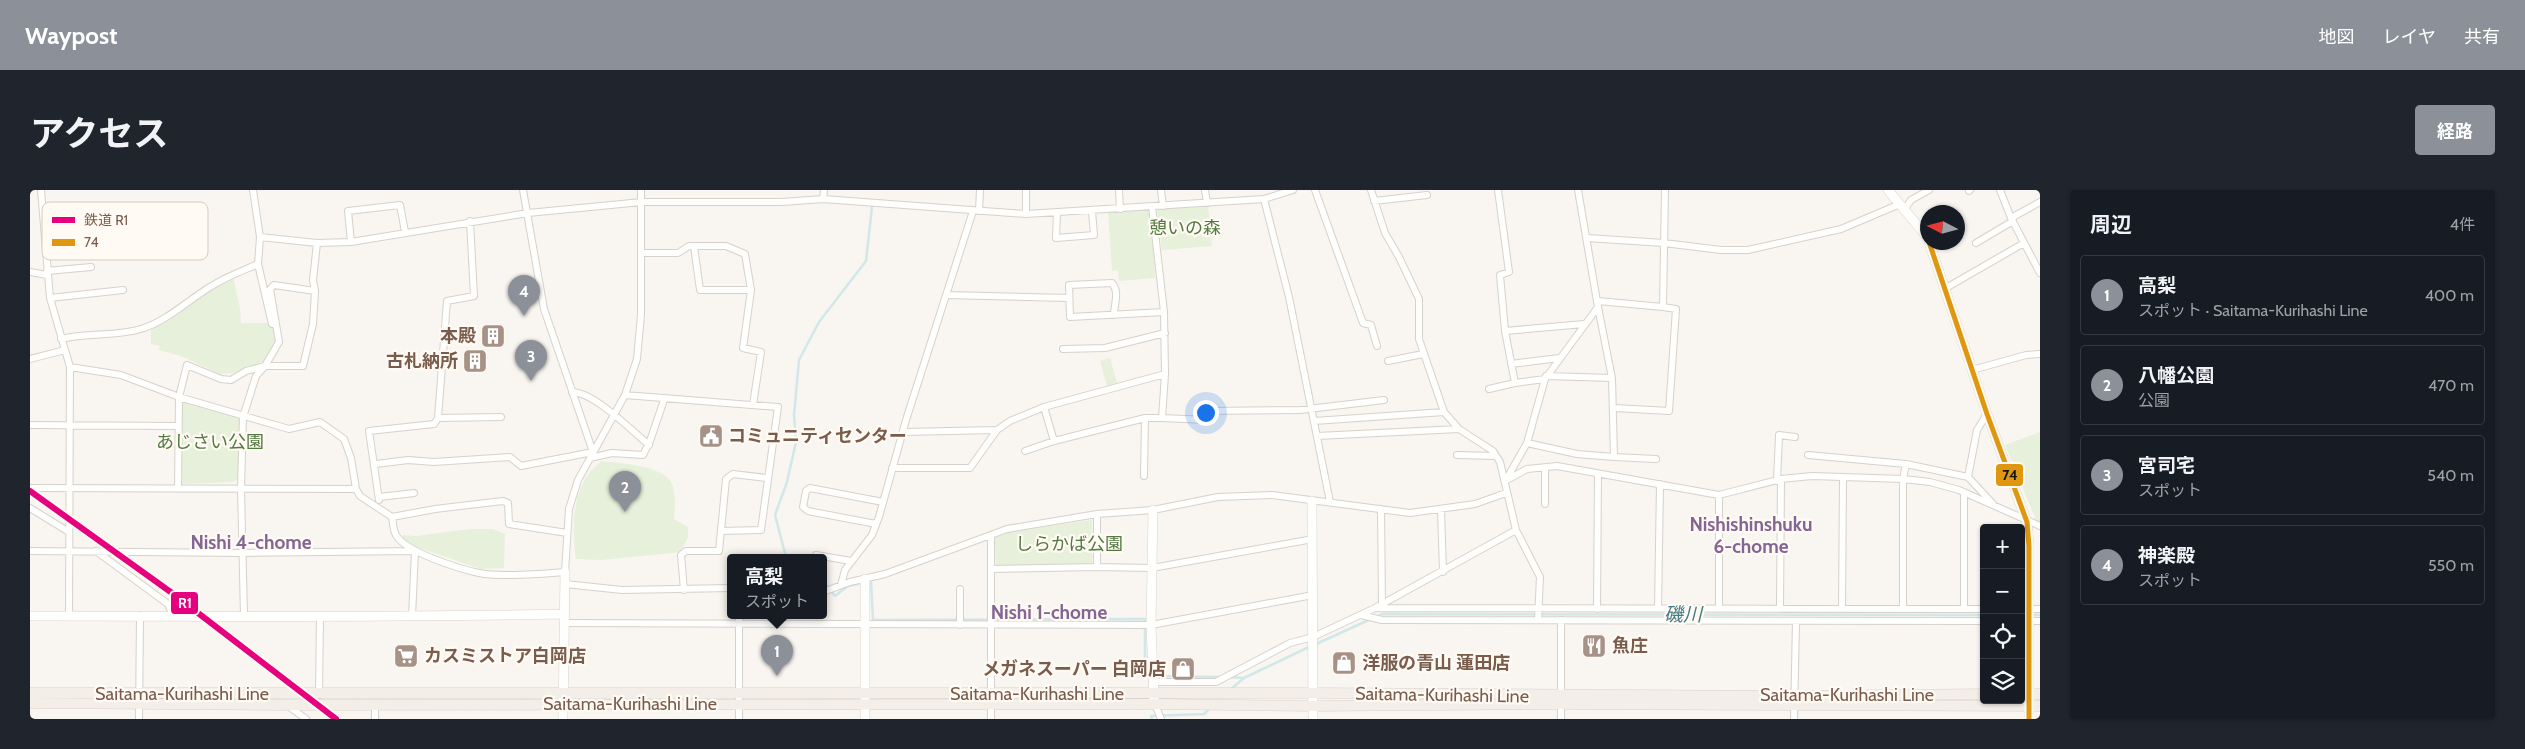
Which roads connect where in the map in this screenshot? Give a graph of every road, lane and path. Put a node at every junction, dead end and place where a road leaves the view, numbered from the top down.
1 (253, 190) edge
2 (523, 190) edge
3 (641, 190) edge
4 (824, 190) edge
5 (980, 190) edge
6 (1026, 190) edge
7 (1119, 190) edge
8 (1161, 190) edge
9 (1205, 190) edge
10 (1293, 190) edge
11 (1315, 190) edge
12 (1371, 190) edge
13 (1498, 190) edge
14 (1578, 190) edge
15 (1665, 190) edge
16 (1888, 190) edge
17 (1929, 190) edge
18 (2000, 190) edge
19 (1427, 195) dead end
20 (823, 199) junction
21 (1264, 199) junction
22 (1374, 201) junction
23 (642, 202) junction
24 (2040, 202) edge
25 (1206, 203) junction
26 (1152, 206) junction
27 (1163, 206) junction
28 (1902, 206) junction
29 (1120, 209) junction
30 (1092, 210) junction
31 (976, 211) junction
32 (1056, 212) junction
33 (528, 213) junction
34 (1026, 214) junction
35 (2012, 220) junction
36 (470, 221) junction
37 (1920, 228) edge
38 (405, 232) junction
39 (260, 237) junction
40 (1587, 238) junction
41 (351, 242) junction
42 (317, 243) junction
43 (1664, 243) junction
44 (1976, 243) dead end
45 (2024, 243) junction
46 (694, 246) junction
47 (1932, 250) edge
48 (642, 253) junction
49 (46, 260) edge
50 (258, 264) junction
51 (91, 267) dead end
52 (2040, 271) edge
53 (30, 272) edge
54 (47, 273) junction
55 (1946, 288) junction
56 (123, 290) dead end
57 (751, 290) junction
58 (315, 291) junction
59 (946, 295) junction
60 (50, 298) junction
61 (1070, 298) junction
62 (1598, 304) junction
63 (1663, 307) junction
64 (1164, 312) junction
65 (1114, 315) junction
66 (272, 324) dead end
67 (1584, 324) junction
68 (1506, 331) junction
69 (1165, 333) junction
70 (62, 339) junction
71 (1377, 346) dead end
72 (1062, 349) dead end
73 (65, 350) junction
74 (1423, 354) junction
75 (2040, 354) edge
76 (1559, 358) junction
77 (30, 359) edge
78 (1388, 361) dead end
79 (1511, 364) junction
80 (265, 366) junction
81 (70, 367) junction
82 (1972, 370) junction
83 (1165, 374) junction
84 (1546, 378) junction
85 (1612, 378) junction
86 (1515, 383) junction
87 (1490, 389) dead end
88 (572, 392) junction
89 (625, 395) junction
90 (179, 397) junction
91 (664, 400) junction
92 (1384, 400) dead end
93 (752, 405) junction
94 (1044, 407) junction
95 (1311, 407) junction
96 (1615, 408) junction
97 (1444, 412) junction
98 (1986, 414) junction
99 (243, 416) junction
100 (615, 416) junction
101 (501, 417) dead end
102 (438, 418) junction
103 (1145, 418) junction
104 (1162, 418) junction
105 (1314, 421) junction
106 (30, 425) edge
107 (70, 425) junction
108 (178, 426) junction
109 (1458, 429) junction
110 (997, 430) junction
111 (903, 432) junction
112 (1317, 436) junction
113 (1795, 436) dead end
114 (1054, 441) junction
115 (1527, 443) junction
116 (649, 445) junction
117 (1025, 451) dead end
118 (1808, 454) dead end
119 (592, 455) junction
120 (1457, 455) dead end
121 (1496, 456) junction
122 (1614, 457) junction
123 (1656, 459) dead end
124 (376, 464) junction
125 (1906, 464) junction
126 (892, 468) junction
127 (1545, 468) junction
128 (1598, 475) junction
129 (1144, 476) dead end
130 (767, 478) junction
131 (1843, 478) junction
132 (1968, 478) junction
133 (1903, 479) junction
134 (1779, 480) junction
135 (1505, 481) junction
136 (1660, 484) junction
137 (30, 488) edge
138 (69, 489) junction
139 (178, 489) junction
140 (241, 489) junction
141 (356, 490) junction
142 (414, 493) dead end
143 (1506, 493) junction
144 (1964, 494) junction
145 (1719, 495) junction
146 (1312, 501) junction
147 (883, 502) junction
148 (1330, 502) junction
149 (1545, 504) dead end
150 (1996, 506) junction
151 (30, 508) edge
152 (1381, 509) junction
153 (1153, 510) junction
154 (1441, 510) junction
155 (1097, 514) junction
156 (392, 516) junction
157 (2027, 522) junction
158 (876, 524) junction
159 (2040, 526) edge
160 (1516, 530) junction
161 (721, 531) junction
162 (69, 532) junction
163 (567, 533) junction
164 (992, 536) junction
165 (1313, 539) junction
166 (68, 550) junction
167 (30, 551) edge
168 (95, 551) junction
169 (415, 551) junction
170 (242, 553) junction
171 (827, 557) edge
172 (851, 561) junction
173 (1097, 567) junction
174 (1152, 568) junction
175 (991, 569) junction
176 (564, 572) junction
177 (1443, 572) junction
178 (865, 581) junction
179 (565, 584) junction
180 (841, 585) junction
181 (727, 588) edge
182 (960, 589) dead end
183 (684, 590) junction
184 (827, 592) edge
185 (1313, 595) junction
186 (1382, 603) junction
187 (1375, 608) junction
188 (1903, 608) junction
189 (1539, 609) junction
190 (1597, 609) junction
191 (1719, 609) junction
192 (1780, 609) junction
193 (1842, 609) junction
194 (1964, 609) junction
195 (1980, 609) edge
196 (2025, 609) edge
197 (2040, 609) edge
198 (1658, 610) junction
199 (172, 614) junction
200 (140, 615) junction
201 (1361, 615) junction
202 (30, 616) edge
203 (69, 616) junction
204 (244, 616) junction
205 (320, 616) junction
206 (412, 617) junction
207 (564, 619) junction
208 (739, 619) edge
209 (1538, 620) junction
210 (1561, 620) junction
211 (1796, 621) junction
212 (1980, 621) edge
213 (2025, 621) edge
214 (2040, 621) edge
215 (738, 624) junction
216 (865, 624) junction
217 (960, 625) junction
218 (992, 625) junction
219 (1151, 626) junction
220 (1313, 637) junction
221 (1152, 682) junction
222 (30, 693) edge
223 (865, 694) junction
224 (991, 694) junction
225 (1313, 694) junction
226 (1980, 694) edge
227 (2030, 694) edge
228 (319, 695) junction
229 (138, 698) junction
230 (565, 698) junction
231 (739, 699) junction
232 (1154, 699) junction
233 (1561, 700) junction
234 (1794, 701) junction
235 (30, 703) edge
236 (865, 704) junction
237 (992, 704) junction
238 (287, 705) junction
239 (376, 705) junction
240 (1313, 706) junction
241 (2035, 706) edge
242 (139, 719) edge
243 (306, 719) edge
244 (376, 719) edge
245 (563, 719) edge
246 (739, 719) edge
247 (865, 719) edge
248 (991, 719) edge
249 (1160, 719) edge
250 (1313, 719) edge
251 (1561, 719) edge
252 (1794, 719) edge
253 (2029, 719) edge

1 - 39 street
2 - 33 street
3 - 23 street
4 - 20 street
5 - 31 street
6 - 34 street
7 - 29 street
8 - 27 street
9 - 25 street
10 - 21 street
11 - 71 street
12 - 22 street
13 - 68 street
14 - 40 street
15 - 43 street
16 - 28 street
17 - 28 street
18 - 35 street
19 - 22 street
20 - 23 street
20 - 31 street
21 - 25 street
21 - 95 street
22 - 74 street
23 - 33 street
23 - 48 street
24 - 35 street
25 - 27 street
26 - 27 street
26 - 29 street
26 - 64 street
28 - 37 street
28 - 43 street
29 - 30 street
30 - 32 street
30 - 32 street
31 - 34 street
31 - 59 street
32 - 34 street
33 - 36 street
33 - 88 street
35 - 44 street
35 - 45 street
36 - 38 street
36 - 102 street
38 - 41 street
38 - 41 street
39 - 42 street
39 - 50 street
40 - 43 street
40 - 62 street
41 - 42 street
42 - 58 street
43 - 63 street
45 - 52 street
45 - 55 street
46 - 48 street
46 - 57 street
46 - 57 street
47 - 55 street
48 - 89 street
49 - 54 street
50 - 66 street
50 - 70 street
51 - 54 street
53 - 54 street
54 - 60 street
55 - 82 street
56 - 60 street
57 - 93 street
58 - 80 street
58 - 80 street
59 - 61 street
59 - 111 street
60 - 70 street
61 - 65 street
61 - 65 street
62 - 63 street
62 - 67 street
62 - 85 street
63 - 96 street
64 - 65 street
64 - 69 street
67 - 68 street
67 - 76 street
68 - 79 street
69 - 72 street
69 - 83 street
70 - 73 street
73 - 77 street
73 - 81 street
74 - 78 street
74 - 97 street
75 - 82 street
76 - 79 street
76 - 84 street
79 - 86 street
80 - 90 street
80 - 99 street
81 - 90 street
81 - 107 street
82 - 98 street
83 - 94 street
83 - 104 street
84 - 85 street
84 - 86 street
84 - 115 street
85 - 96 street
86 - 87 street
88 - 100 street
88 - 119 street
89 - 91 street
89 - 100 street
90 - 99 street
90 - 108 street
91 - 93 street
91 - 116 street
92 - 95 street
93 - 130 street
94 - 110 street
94 - 114 street
95 - 104 street
95 - 105 street
96 - 122 street
97 - 105 street
97 - 109 street
98 - 132 street
98 - 157 street
99 - 140 street
99 - 141 street
100 - 116 street
100 - 119 street
101 - 102 street
102 - 124 street
103 - 104 street
103 - 114 street
103 - 129 street
105 - 112 street
106 - 107 street
107 - 108 street
107 - 138 street
108 - 139 street
109 - 112 street
109 - 121 street
110 - 111 street
110 - 126 street
111 - 126 street
112 - 148 street
113 - 134 street
114 - 117 street
115 - 122 street
115 - 135 street
116 - 119 street
118 - 125 street
119 - 124 street
119 - 163 street
120 - 121 street
121 - 135 street
122 - 123 street
124 - 142 street
125 - 132 street
125 - 133 street
126 - 147 street
127 - 128 street
127 - 135 street
127 - 149 street
128 - 136 street
128 - 190 street
130 - 161 street
130 - 161 street
131 - 133 street
131 - 134 street
131 - 193 street
132 - 150 street
133 - 144 street
133 - 188 street
134 - 145 street
134 - 192 street
135 - 143 street
136 - 145 street
136 - 198 street
137 - 138 street
138 - 139 street
138 - 162 street
139 - 140 street
140 - 141 street
140 - 170 street
141 - 156 street
143 - 154 street
143 - 160 street
144 - 150 street
144 - 194 street
145 - 191 street
146 - 148 street
146 - 153 street
146 - 165 street
147 - 158 street
147 - 158 street
148 - 152 street
150 - 157 street
151 - 162 street
152 - 154 street
152 - 186 street
153 - 155 street
153 - 174 street
154 - 177 street
155 - 164 street
155 - 173 street
156 - 163 street
156 - 169 street
157 - 159 street
157 - 196 street
158 - 172 street
160 - 177 street
160 - 189 street
161 - 183 street
162 - 166 street
163 - 176 street
164 - 175 street
164 - 178 street
165 - 174 street
165 - 185 street
166 - 167 street
166 - 168 street
166 - 203 street
168 - 170 street
168 - 199 street
169 - 170 street
169 - 176 street
169 - 206 street
170 - 204 street
171 - 172 street
172 - 180 street
173 - 174 street
173 - 175 street
174 - 219 street
175 - 218 street
176 - 179 street
177 - 186 street
178 - 180 street
178 - 216 street
179 - 183 street
179 - 207 street
180 - 184 street
181 - 183 street
182 - 217 street
185 - 219 street
185 - 220 street
186 - 187 street
187 - 189 street
187 - 201 street
188 - 193 street
188 - 194 street
189 - 190 street
189 - 209 street
190 - 198 street
191 - 192 street
191 - 198 street
192 - 193 street
194 - 195 street
196 - 197 street
199 - 200 street
199 - 204 street
200 - 203 street
200 - 229 street
201 - 209 street
201 - 220 street
202 - 203 street
204 - 205 street
205 - 206 street
205 - 228 street
206 - 207 street
207 - 215 street
207 - 230 street
208 - 215 street
209 - 210 street
210 - 211 street
210 - 233 street
211 - 212 street
211 - 234 street
213 - 214 street
213 - 227 street
215 - 216 street
215 - 231 street
216 - 217 street
216 - 223 street
217 - 218 street
218 - 219 street
218 - 224 street
219 - 221 street
220 - 221 street
220 - 225 street
221 - 232 street
222 - 229 main road, Saitama-Kurihashi Line
223 - 224 main road, Saitama-Kurihashi Line
223 - 231 main road, Saitama-Kurihashi Line
223 - 236 street
224 - 232 main road, Saitama-Kurihashi Line
224 - 237 street
225 - 232 main road, Saitama-Kurihashi Line
225 - 233 main road, Saitama-Kurihashi Line
225 - 240 street
226 - 234 main road, Saitama-Kurihashi Line
227 - 241 street
228 - 229 main road, Saitama-Kurihashi Line
228 - 230 main road, Saitama-Kurihashi Line
229 - 235 main road, Saitama-Kurihashi Line
229 - 238 main road, Saitama-Kurihashi Line
229 - 242 street
230 - 231 main road, Saitama-Kurihashi Line
230 - 239 main road, Saitama-Kurihashi Line
230 - 245 street
231 - 236 main road, Saitama-Kurihashi Line
231 - 246 street
232 - 237 main road, Saitama-Kurihashi Line
232 - 240 main road, Saitama-Kurihashi Line
232 - 249 street
233 - 234 main road, Saitama-Kurihashi Line
233 - 240 main road, Saitama-Kurihashi Line
233 - 251 street
234 - 241 main road, Saitama-Kurihashi Line
234 - 252 street
236 - 237 main road, Saitama-Kurihashi Line
236 - 247 street
237 - 248 street
238 - 239 main road, Saitama-Kurihashi Line
238 - 243 street
239 - 244 street
240 - 250 street
241 - 253 street

